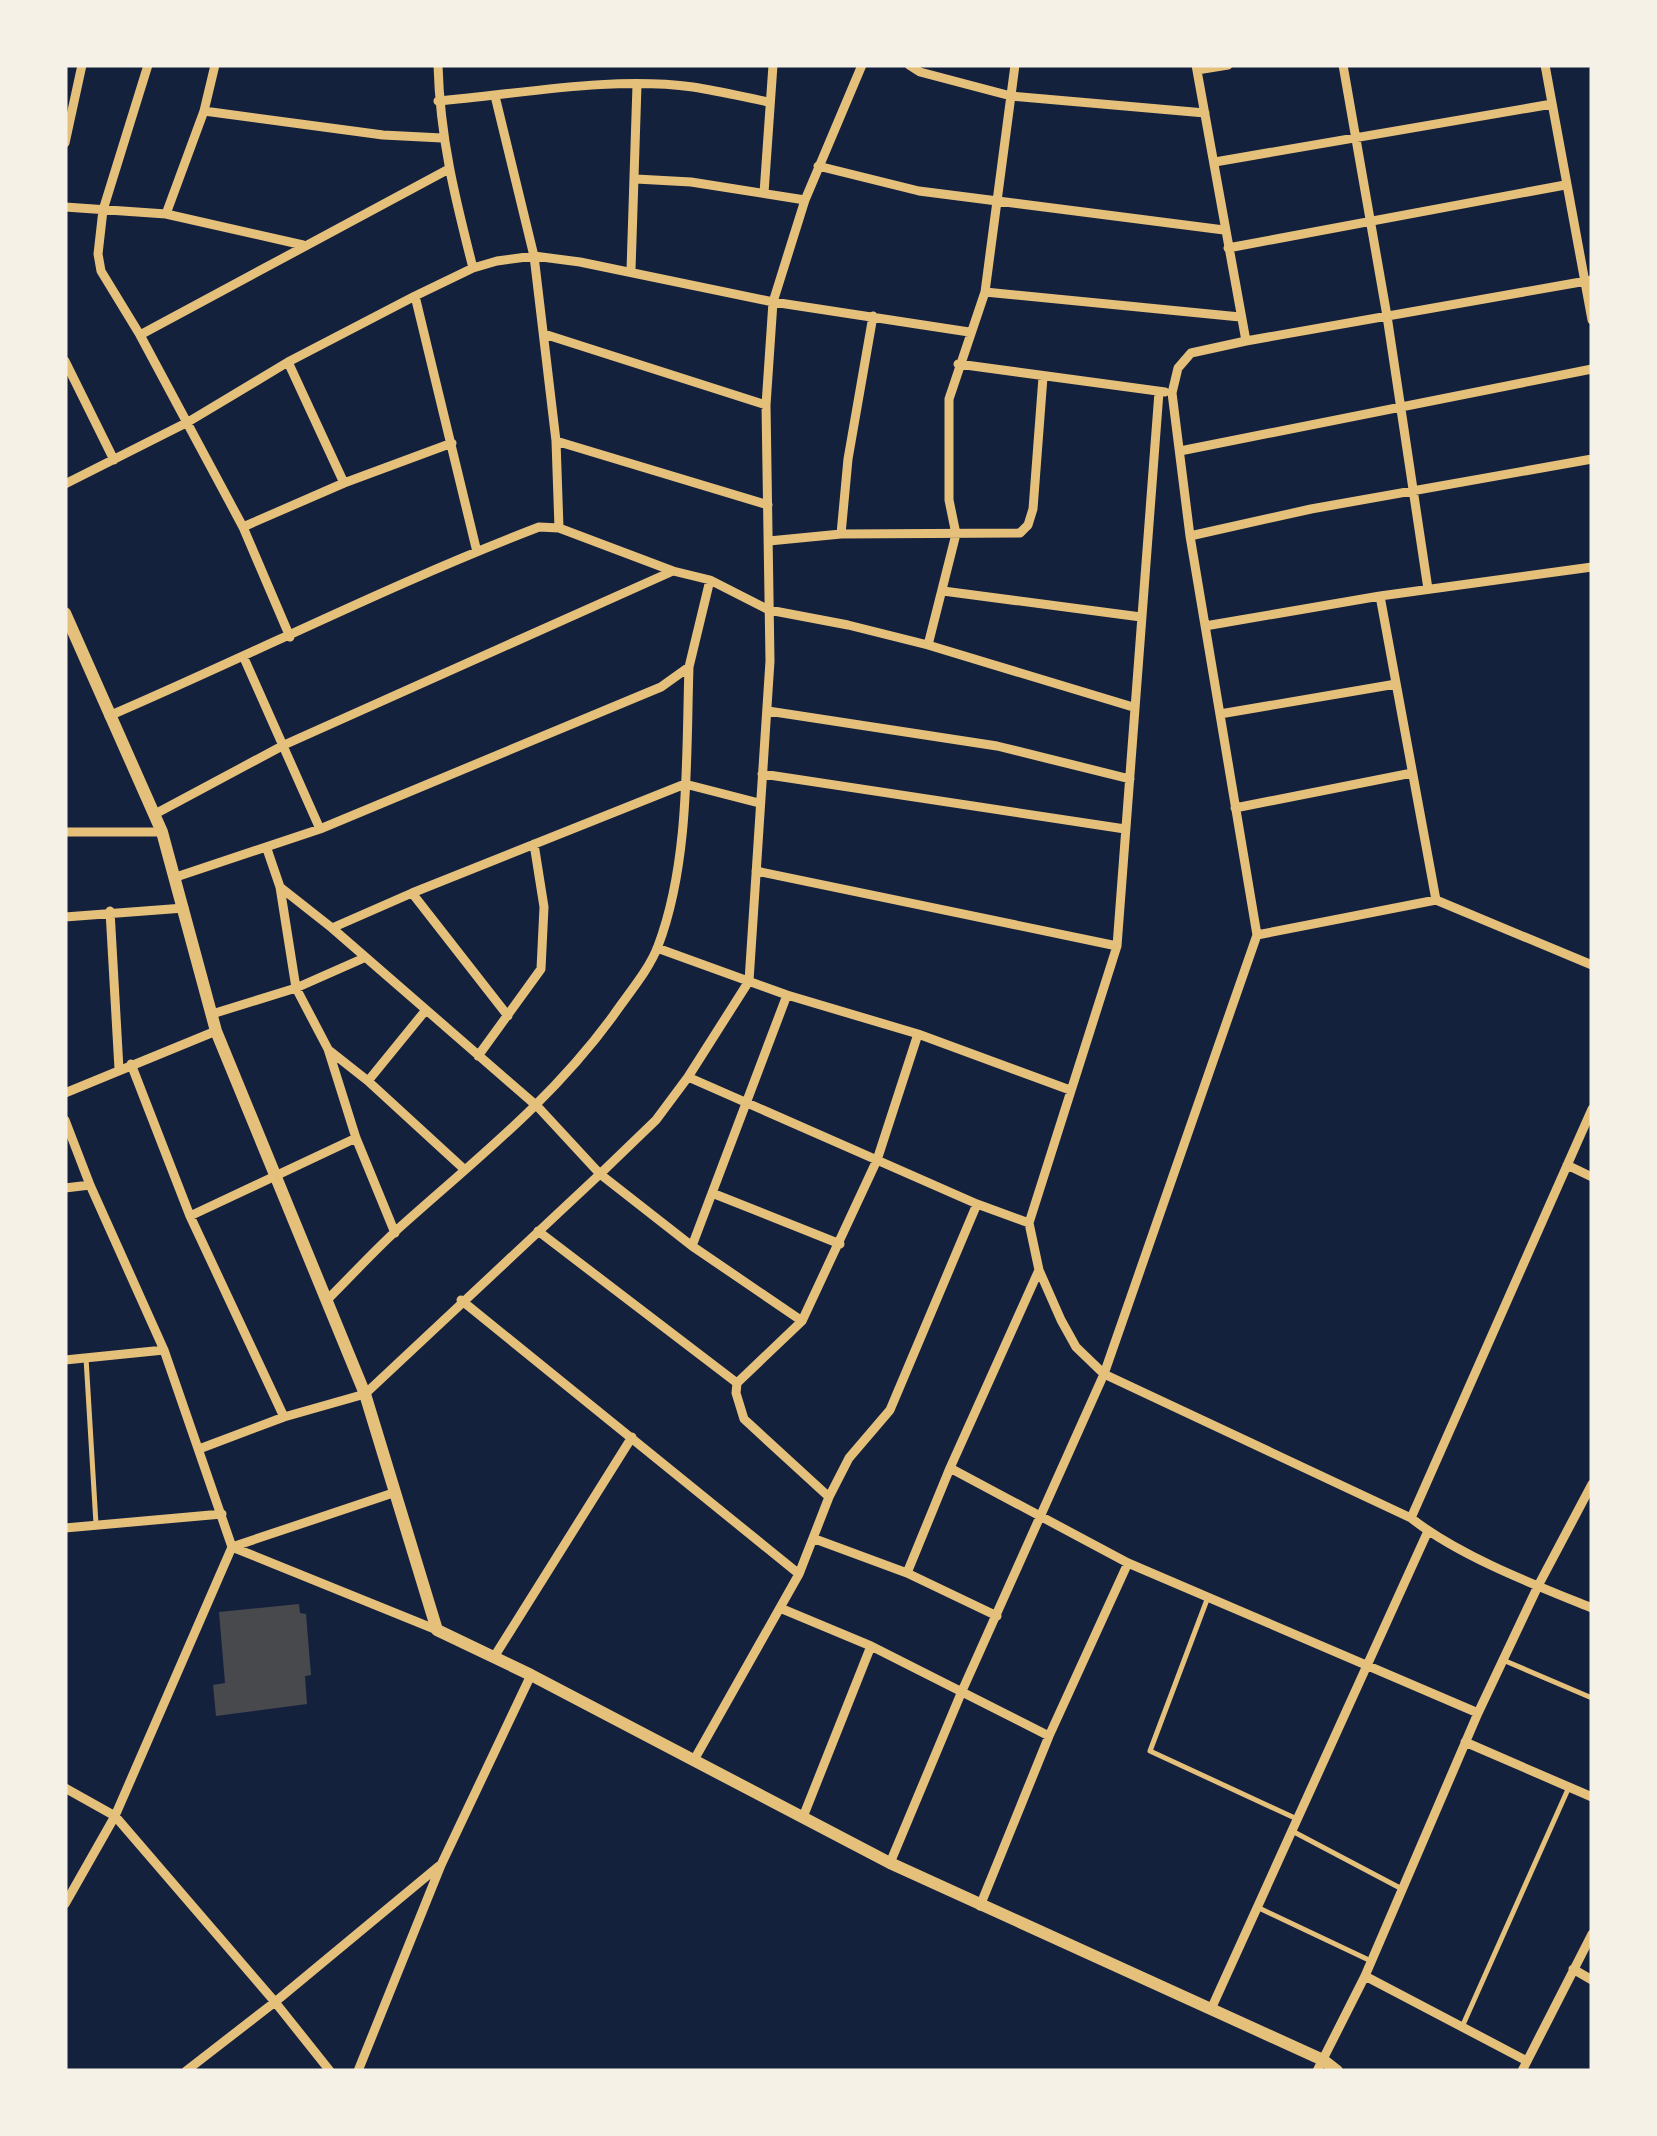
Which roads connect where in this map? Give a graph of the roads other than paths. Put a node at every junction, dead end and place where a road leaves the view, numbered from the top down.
1 (82, 65) edge
2 (148, 65) edge
3 (216, 65) edge
4 (438, 65) edge
5 (773, 65) edge
6 (862, 65) edge
7 (909, 65) edge
8 (1015, 65) edge
9 (1228, 65) edge
10 (1344, 65) edge
11 (1544, 65) edge
12 (1196, 68) edge
13 (637, 86) junction
14 (496, 96) junction
15 (1011, 96) junction
16 (438, 100) junction
17 (769, 102) junction
18 (1552, 104) junction
19 (204, 111) junction
20 (1204, 113) junction
21 (442, 138) junction
22 (1354, 140) junction
23 (65, 143) edge
24 (1215, 162) junction
25 (818, 166) junction
26 (447, 170) junction
27 (636, 179) junction
28 (1566, 185) junction
29 (764, 193) junction
30 (805, 200) junction
31 (996, 200) junction
32 (65, 207) edge
33 (103, 210) junction
34 (166, 214) junction
35 (1370, 221) junction
36 (1224, 230) junction
37 (303, 244) junction
38 (1228, 248) junction
39 (534, 256) junction
40 (473, 268) junction
41 (630, 270) junction
42 (1589, 280) edge
43 (985, 292) junction
44 (415, 296) junction
45 (773, 302) junction
46 (873, 316) junction
47 (1387, 316) junction
48 (1240, 317) junction
49 (1592, 320) edge
50 (969, 332) junction
51 (544, 334) junction
52 (140, 335) junction
53 (1246, 341) junction
54 (65, 362) edge
55 (288, 362) junction
56 (958, 364) junction
57 (1592, 369) edge
58 (1044, 377) junction
59 (1159, 392) junction
60 (1172, 392) junction
61 (766, 405) junction
62 (1400, 406) junction
63 (188, 422) junction
64 (556, 440) junction
65 (452, 442) junction
66 (1180, 451) junction
67 (1592, 459) edge
68 (114, 460) junction
69 (65, 484) edge
70 (344, 484) junction
71 (1412, 492) junction
72 (768, 504) junction
73 (243, 527) junction
74 (559, 528) junction
75 (841, 534) junction
76 (956, 534) junction
77 (1190, 536) junction
78 (769, 541) junction
79 (477, 552) junction
80 (1592, 568) edge
81 (673, 571) junction
82 (710, 580) junction
83 (1428, 589) junction
84 (943, 591) junction
85 (1380, 596) junction
86 (769, 610) junction
87 (65, 613) edge
88 (1141, 617) junction
89 (1205, 626) junction
90 (290, 637) junction
91 (928, 646) junction
92 (244, 658) junction
93 (689, 667) junction
94 (1396, 684) junction
95 (1133, 707) junction
96 (768, 710) junction
97 (1220, 714) junction
98 (108, 716) junction
99 (284, 745) junction
100 (1412, 773) junction
101 (762, 774) junction
102 (1130, 779) junction
103 (685, 784) junction
104 (759, 803) junction
105 (1235, 808) junction
106 (155, 814) junction
107 (320, 829) junction
108 (1125, 829) junction
109 (65, 832) edge
110 (162, 832) junction
111 (534, 844) junction
112 (267, 848) junction
113 (756, 870) junction
114 (176, 877) junction
115 (280, 888) junction
116 (412, 893) junction
117 (1436, 900) junction
118 (184, 908) junction
119 (110, 912) junction
120 (65, 917) edge
121 (332, 928) junction
122 (1256, 935) junction
123 (1117, 946) junction
124 (657, 948) junction
125 (364, 958) junction
126 (1592, 965) edge
127 (749, 981) junction
128 (296, 988) junction
129 (788, 995) junction
130 (425, 1011) junction
131 (212, 1014) junction
132 (508, 1016) junction
133 (216, 1031) junction
134 (918, 1034) junction
135 (328, 1050) junction
136 (478, 1056) junction
137 (131, 1064) junction
138 (119, 1069) junction
139 (688, 1077) junction
140 (368, 1081) junction
141 (1070, 1090) junction
142 (65, 1093) edge
143 (746, 1104) junction
144 (538, 1107) junction
145 (1592, 1109) edge
146 (65, 1120) edge
147 (356, 1138) junction
148 (877, 1160) junction
149 (1567, 1166) junction
150 (466, 1170) junction
151 (600, 1174) junction
152 (276, 1176) junction
153 (1592, 1177) edge
154 (90, 1184) junction
155 (65, 1188) edge
156 (712, 1193) junction
157 (977, 1204) junction
158 (190, 1216) junction
159 (1029, 1223) junction
160 (538, 1231) junction
161 (395, 1232) junction
162 (840, 1244) junction
163 (692, 1246) junction
164 (1039, 1270) junction
165 (328, 1299) junction
166 (462, 1300) junction
167 (802, 1321) junction
168 (164, 1350) junction
169 (86, 1358) junction
170 (65, 1360) edge
171 (1104, 1374) junction
172 (738, 1383) junction
173 (364, 1394) junction
174 (284, 1416) junction
175 (632, 1437) junction
176 (199, 1449) junction
177 (950, 1468) junction
178 (1592, 1484) edge
179 (392, 1493) junction
180 (829, 1497) junction
181 (1589, 1498) edge
182 (222, 1514) junction
183 (1038, 1518) junction
184 (1411, 1518) junction
185 (96, 1524) junction
186 (65, 1528) edge
187 (1428, 1532) junction
188 (816, 1539) junction
189 (232, 1547) junction
190 (1128, 1563) junction
191 (907, 1573) junction
192 (799, 1574) junction
193 (1538, 1586) junction
194 (1208, 1597) junction
195 (780, 1608) junction
196 (1592, 1608) edge
197 (997, 1616) junction
198 (437, 1630) junction
199 (871, 1646) junction
200 (494, 1656) junction
201 (1502, 1660) junction
202 (1370, 1666) junction
203 (530, 1675) junction
204 (962, 1691) junction
205 (1592, 1698) edge
206 (1478, 1712) junction
207 (1049, 1736) junction
208 (1465, 1742) junction
209 (694, 1760) junction
210 (65, 1788) edge
211 (1569, 1788) junction
212 (1592, 1798) edge
213 (115, 1816) junction
214 (802, 1817) junction
215 (1300, 1820) junction
216 (1294, 1832) junction
217 (890, 1862) junction
218 (441, 1865) junction
219 (1402, 1889) junction
220 (68, 1890) edge
221 (65, 1904) edge
222 (980, 1906) junction
223 (1259, 1908) junction
224 (1592, 1934) edge
225 (1372, 1961) junction
226 (1573, 1970) junction
227 (1365, 1976) junction
228 (1592, 1980) edge
229 (275, 2002) junction
230 (1212, 2007) junction
231 (1462, 2027) junction
232 (1320, 2066) edge
233 (1524, 2066) edge
234 (186, 2071) edge
235 (330, 2071) edge
236 (358, 2071) edge
237 (1337, 2071) edge

1 - 23 street
2 - 33 street
3 - 19 street
4 - 16 street
5 - 17 street
6 - 25 street
7 - 15 street
8 - 15 street
9 - 12 street
10 - 22 street
11 - 18 street
12 - 20 street
13 - 14 street
13 - 17 street
13 - 27 street
14 - 16 street
14 - 39 street
15 - 20 street
15 - 31 street
16 - 21 street
17 - 29 street
18 - 22 street
18 - 28 street
19 - 21 street
19 - 34 street
20 - 24 street
21 - 26 street
22 - 24 street
22 - 35 street
24 - 36 street
25 - 30 street
25 - 31 street
26 - 37 street
26 - 40 street
27 - 29 street
27 - 41 street
28 - 35 street
28 - 42 street
29 - 30 street
30 - 45 street
31 - 36 street
31 - 43 street
32 - 33 street
33 - 34 street
33 - 52 street
34 - 37 street
35 - 38 street
35 - 47 street
36 - 38 street
37 - 52 street
38 - 48 street
39 - 40 street
39 - 41 street
39 - 51 street
40 - 44 street
41 - 45 street
42 - 47 street
42 - 49 street
43 - 48 street
43 - 50 street
44 - 55 street
44 - 65 street
45 - 46 street
45 - 61 street
46 - 50 street
46 - 75 street
47 - 53 street
47 - 62 street
48 - 53 street
50 - 56 street
51 - 61 street
51 - 64 street
52 - 63 street
53 - 60 street
54 - 68 street
55 - 63 street
55 - 70 street
56 - 58 street
56 - 76 street
57 - 62 street
58 - 59 street
58 - 76 street
59 - 60 street
59 - 88 street
60 - 66 street
61 - 72 street
62 - 66 street
62 - 71 street
63 - 68 street
63 - 73 street
64 - 72 street
64 - 74 street
65 - 70 street
65 - 79 street
66 - 77 street
67 - 71 street
68 - 69 street
70 - 73 street
71 - 77 street
71 - 83 street
72 - 78 street
73 - 90 street
74 - 79 street
74 - 81 street
75 - 76 street
75 - 78 street
76 - 84 street
77 - 89 street
78 - 86 street
79 - 90 street
80 - 83 street
81 - 82 street
81 - 99 street
82 - 86 street
82 - 93 street
83 - 85 street
84 - 88 street
84 - 91 street
85 - 89 street
85 - 94 street
86 - 91 street
86 - 96 street
87 - 98 main road
88 - 95 street
89 - 97 street
90 - 92 street
91 - 95 street
92 - 98 street
92 - 99 street
93 - 103 street
93 - 107 street
94 - 97 street
94 - 100 street
95 - 102 street
96 - 101 street
96 - 102 street
97 - 105 street
98 - 106 main road
99 - 106 street
99 - 107 street
100 - 105 street
100 - 117 street
101 - 104 street
101 - 108 street
102 - 108 street
103 - 104 street
103 - 111 street
103 - 124 street
104 - 113 street
105 - 122 street
106 - 110 main road
107 - 112 street
108 - 123 street
109 - 110 street
110 - 114 main road
111 - 116 street
111 - 132 street
112 - 114 street
112 - 115 street
113 - 123 street
113 - 127 street
114 - 118 main road
115 - 121 street
115 - 128 street
116 - 121 street
116 - 132 street
117 - 122 street
117 - 126 street
118 - 119 street
118 - 131 main road
119 - 120 street
119 - 138 street
121 - 125 street
122 - 171 street
123 - 141 street
124 - 127 street
124 - 144 street
125 - 128 street
125 - 130 street
127 - 129 street
127 - 139 street
128 - 131 street
128 - 135 street
129 - 134 street
129 - 143 street
130 - 136 street
130 - 140 street
131 - 133 main road
132 - 136 street
133 - 137 street
133 - 152 main road
134 - 141 street
134 - 148 street
135 - 140 street
135 - 147 street
136 - 144 street
137 - 138 street
137 - 158 street
138 - 142 street
139 - 143 street
139 - 151 street
140 - 150 street
141 - 159 street
143 - 148 street
143 - 156 street
144 - 150 street
144 - 151 street
145 - 149 street
146 - 154 street
147 - 152 street
147 - 161 street
148 - 157 street
148 - 162 street
149 - 153 street
149 - 184 street
150 - 161 street
151 - 160 street
151 - 163 street
152 - 158 street
152 - 165 main road
154 - 155 street
154 - 168 street
156 - 162 street
156 - 163 street
157 - 159 street
157 - 180 street
158 - 174 street
159 - 164 street
160 - 166 street
160 - 172 street
161 - 165 street
162 - 167 street
163 - 167 street
164 - 171 street
164 - 177 street
165 - 173 main road
166 - 173 street
166 - 175 street
167 - 172 street
168 - 169 street
168 - 176 street
169 - 170 street
169 - 185 lane
171 - 183 street
171 - 184 street
172 - 180 street
173 - 174 street
173 - 179 main road
174 - 176 street
175 - 192 street
175 - 200 street
176 - 182 street
177 - 183 street
177 - 191 street
178 - 181 street
179 - 189 street
179 - 198 main road
180 - 188 street
181 - 193 street
182 - 185 street
182 - 189 street
183 - 190 street
183 - 197 street
184 - 187 street
185 - 186 street
187 - 193 street
187 - 202 street
188 - 191 street
188 - 192 street
189 - 198 street
189 - 213 street
190 - 194 street
190 - 207 street
191 - 197 street
192 - 195 street
193 - 196 street
193 - 201 street
194 - 202 street
194 - 215 lane
195 - 199 street
195 - 209 street
197 - 204 street
198 - 200 main road
199 - 204 street
199 - 214 street
200 - 203 main road
201 - 205 lane
201 - 206 street
202 - 206 street
202 - 215 street
203 - 209 main road
203 - 218 street
204 - 207 street
204 - 217 street
206 - 208 street
207 - 222 street
208 - 211 street
208 - 219 street
209 - 214 main road
210 - 213 street
211 - 212 street
211 - 231 lane
213 - 220 street
213 - 229 street
214 - 217 main road
215 - 216 street
216 - 219 lane
216 - 223 street
217 - 222 main road
218 - 229 street
218 - 236 street
219 - 225 street
220 - 221 street
222 - 230 main road
223 - 225 lane
223 - 230 street
224 - 226 street
225 - 227 street
226 - 228 street
226 - 233 street
227 - 231 street
227 - 232 street
229 - 234 street
229 - 235 street
230 - 232 main road
231 - 233 street
232 - 237 main road

